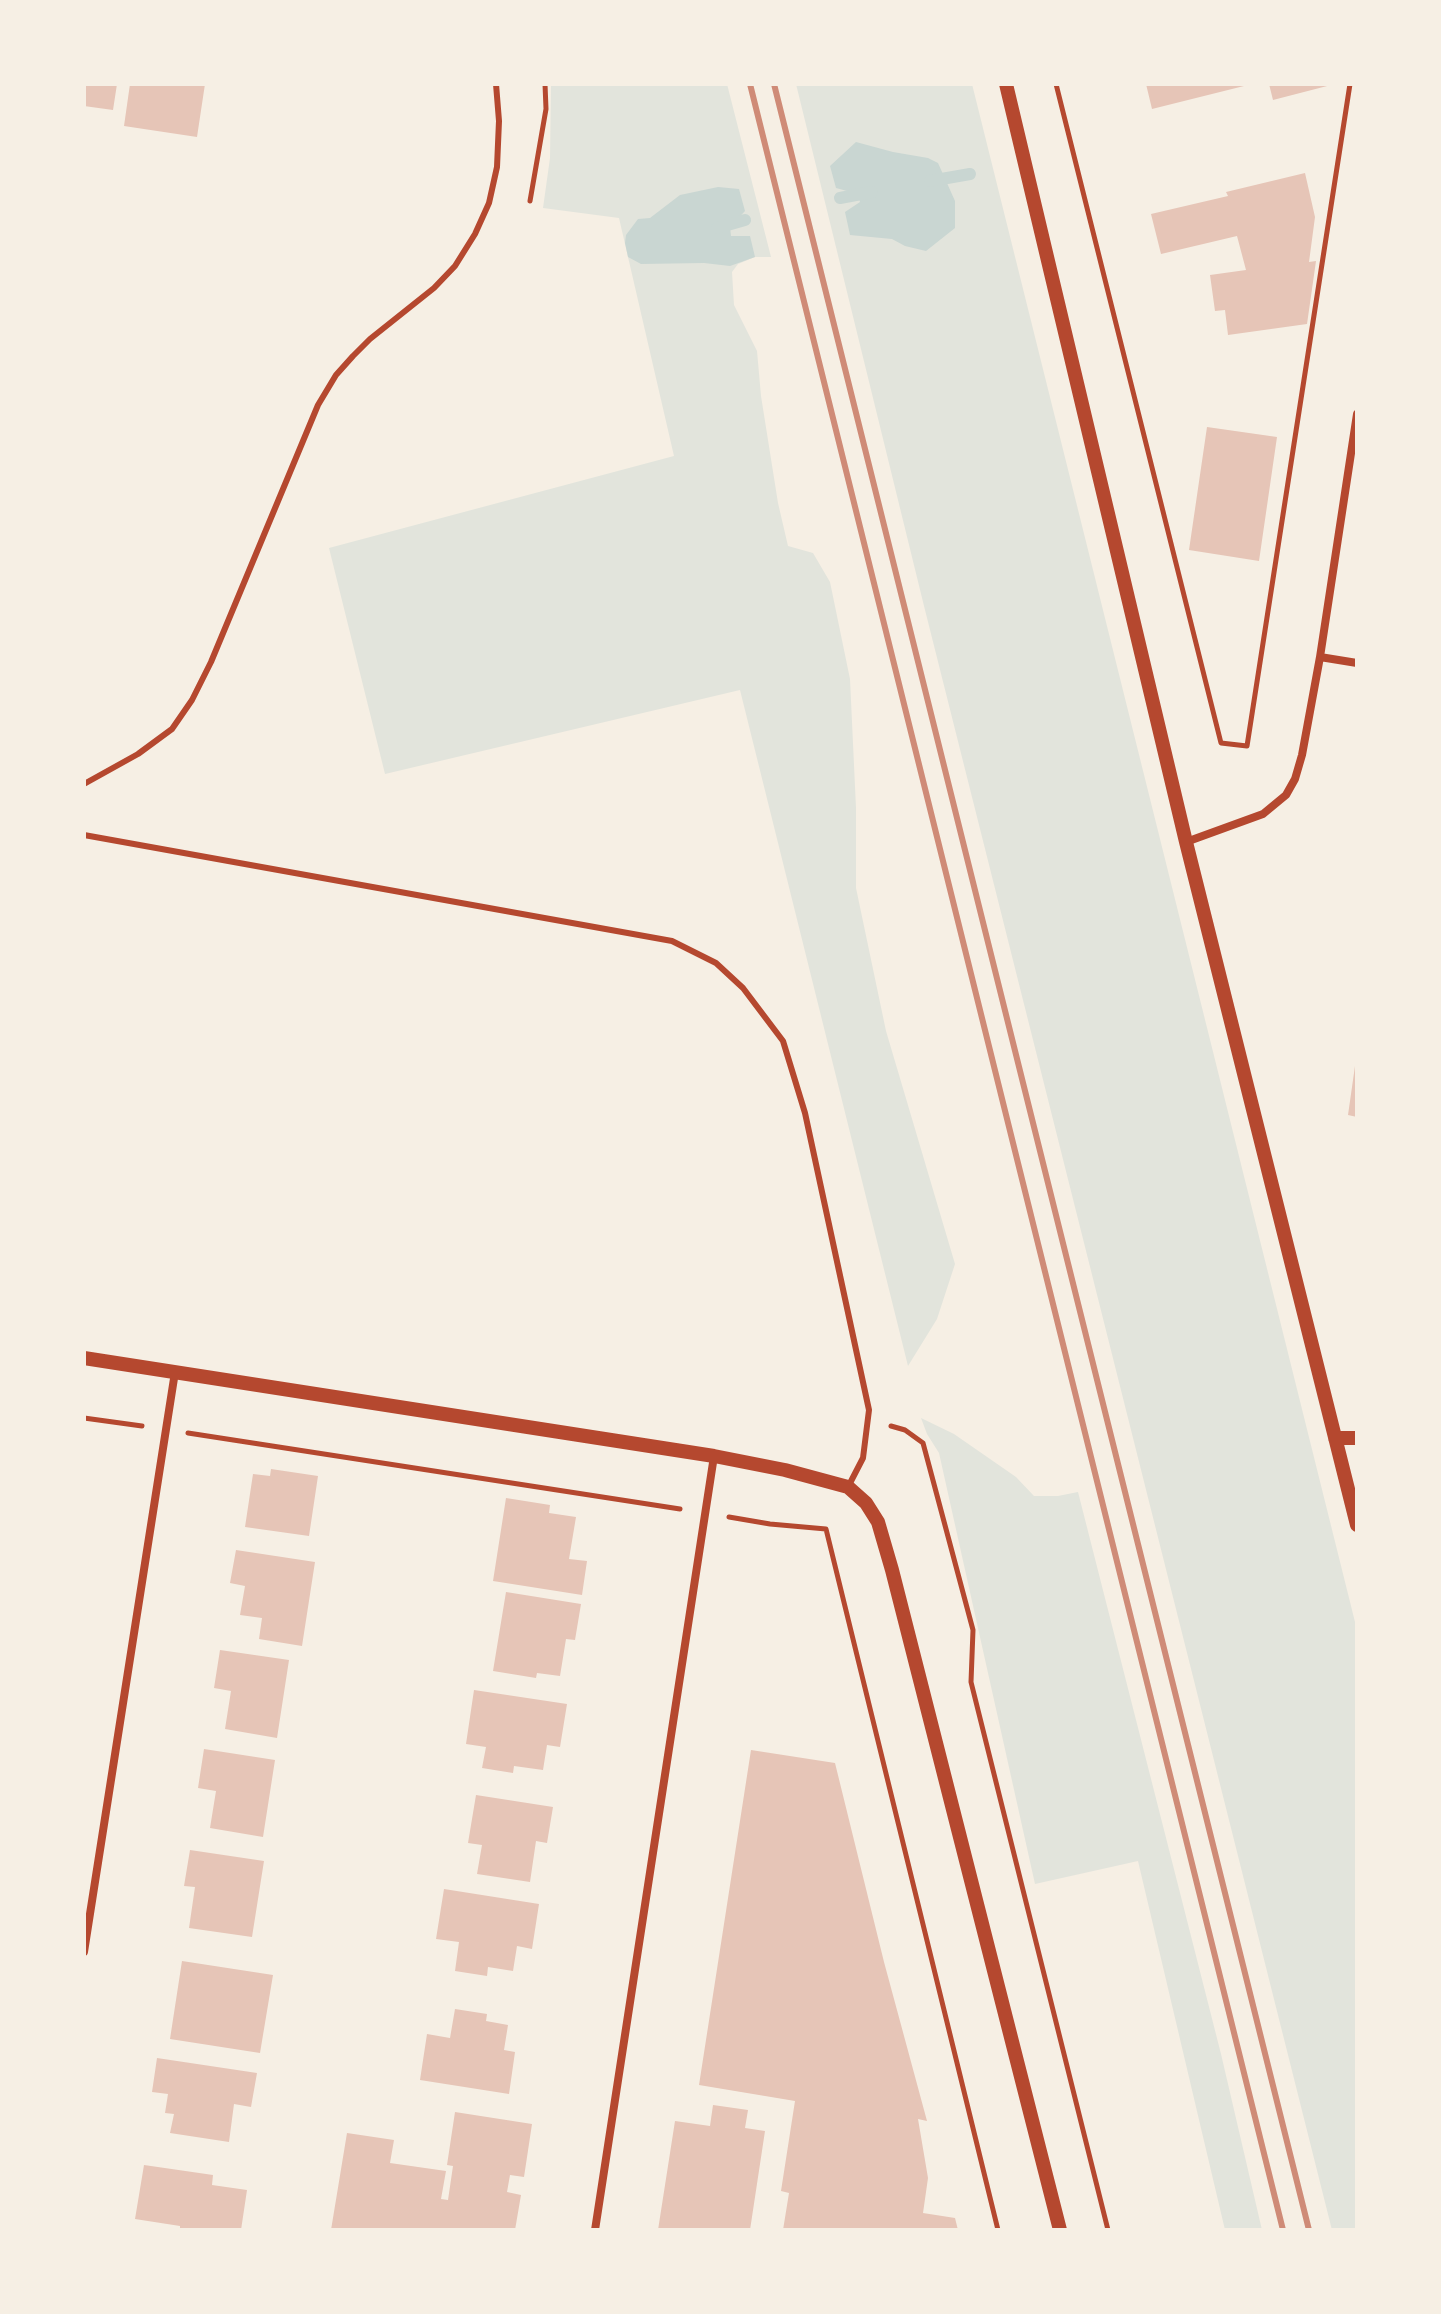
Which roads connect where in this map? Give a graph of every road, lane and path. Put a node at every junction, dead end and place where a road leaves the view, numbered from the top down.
1 (496, 84) edge
2 (545, 84) edge
3 (1006, 84) edge
4 (1056, 84) edge
5 (1350, 84) edge
6 (530, 201) dead end
7 (1357, 414) edge
8 (1320, 657) junction
9 (1357, 663) edge
10 (84, 784) edge
11 (84, 835) edge
12 (1186, 842) junction
13 (84, 1358) edge
14 (175, 1371) junction
15 (868, 1420) junction
16 (1335, 1438) junction
17 (1357, 1438) edge
18 (714, 1456) junction
19 (848, 1487) junction
20 (1357, 1525) edge
21 (84, 1952) edge
22 (595, 2230) edge
23 (1060, 2230) edge
24 (1108, 2230) edge

1 - 10 lane
2 - 6 path
3 - 12 street
4 - 5 path
7 - 8 street
8 - 9 street
8 - 12 street
11 - 15 lane
12 - 16 street
13 - 14 street
14 - 18 street
14 - 21 street
15 - 19 lane
15 - 24 path
16 - 17 street
16 - 20 street
18 - 19 street
18 - 22 street
19 - 23 street

